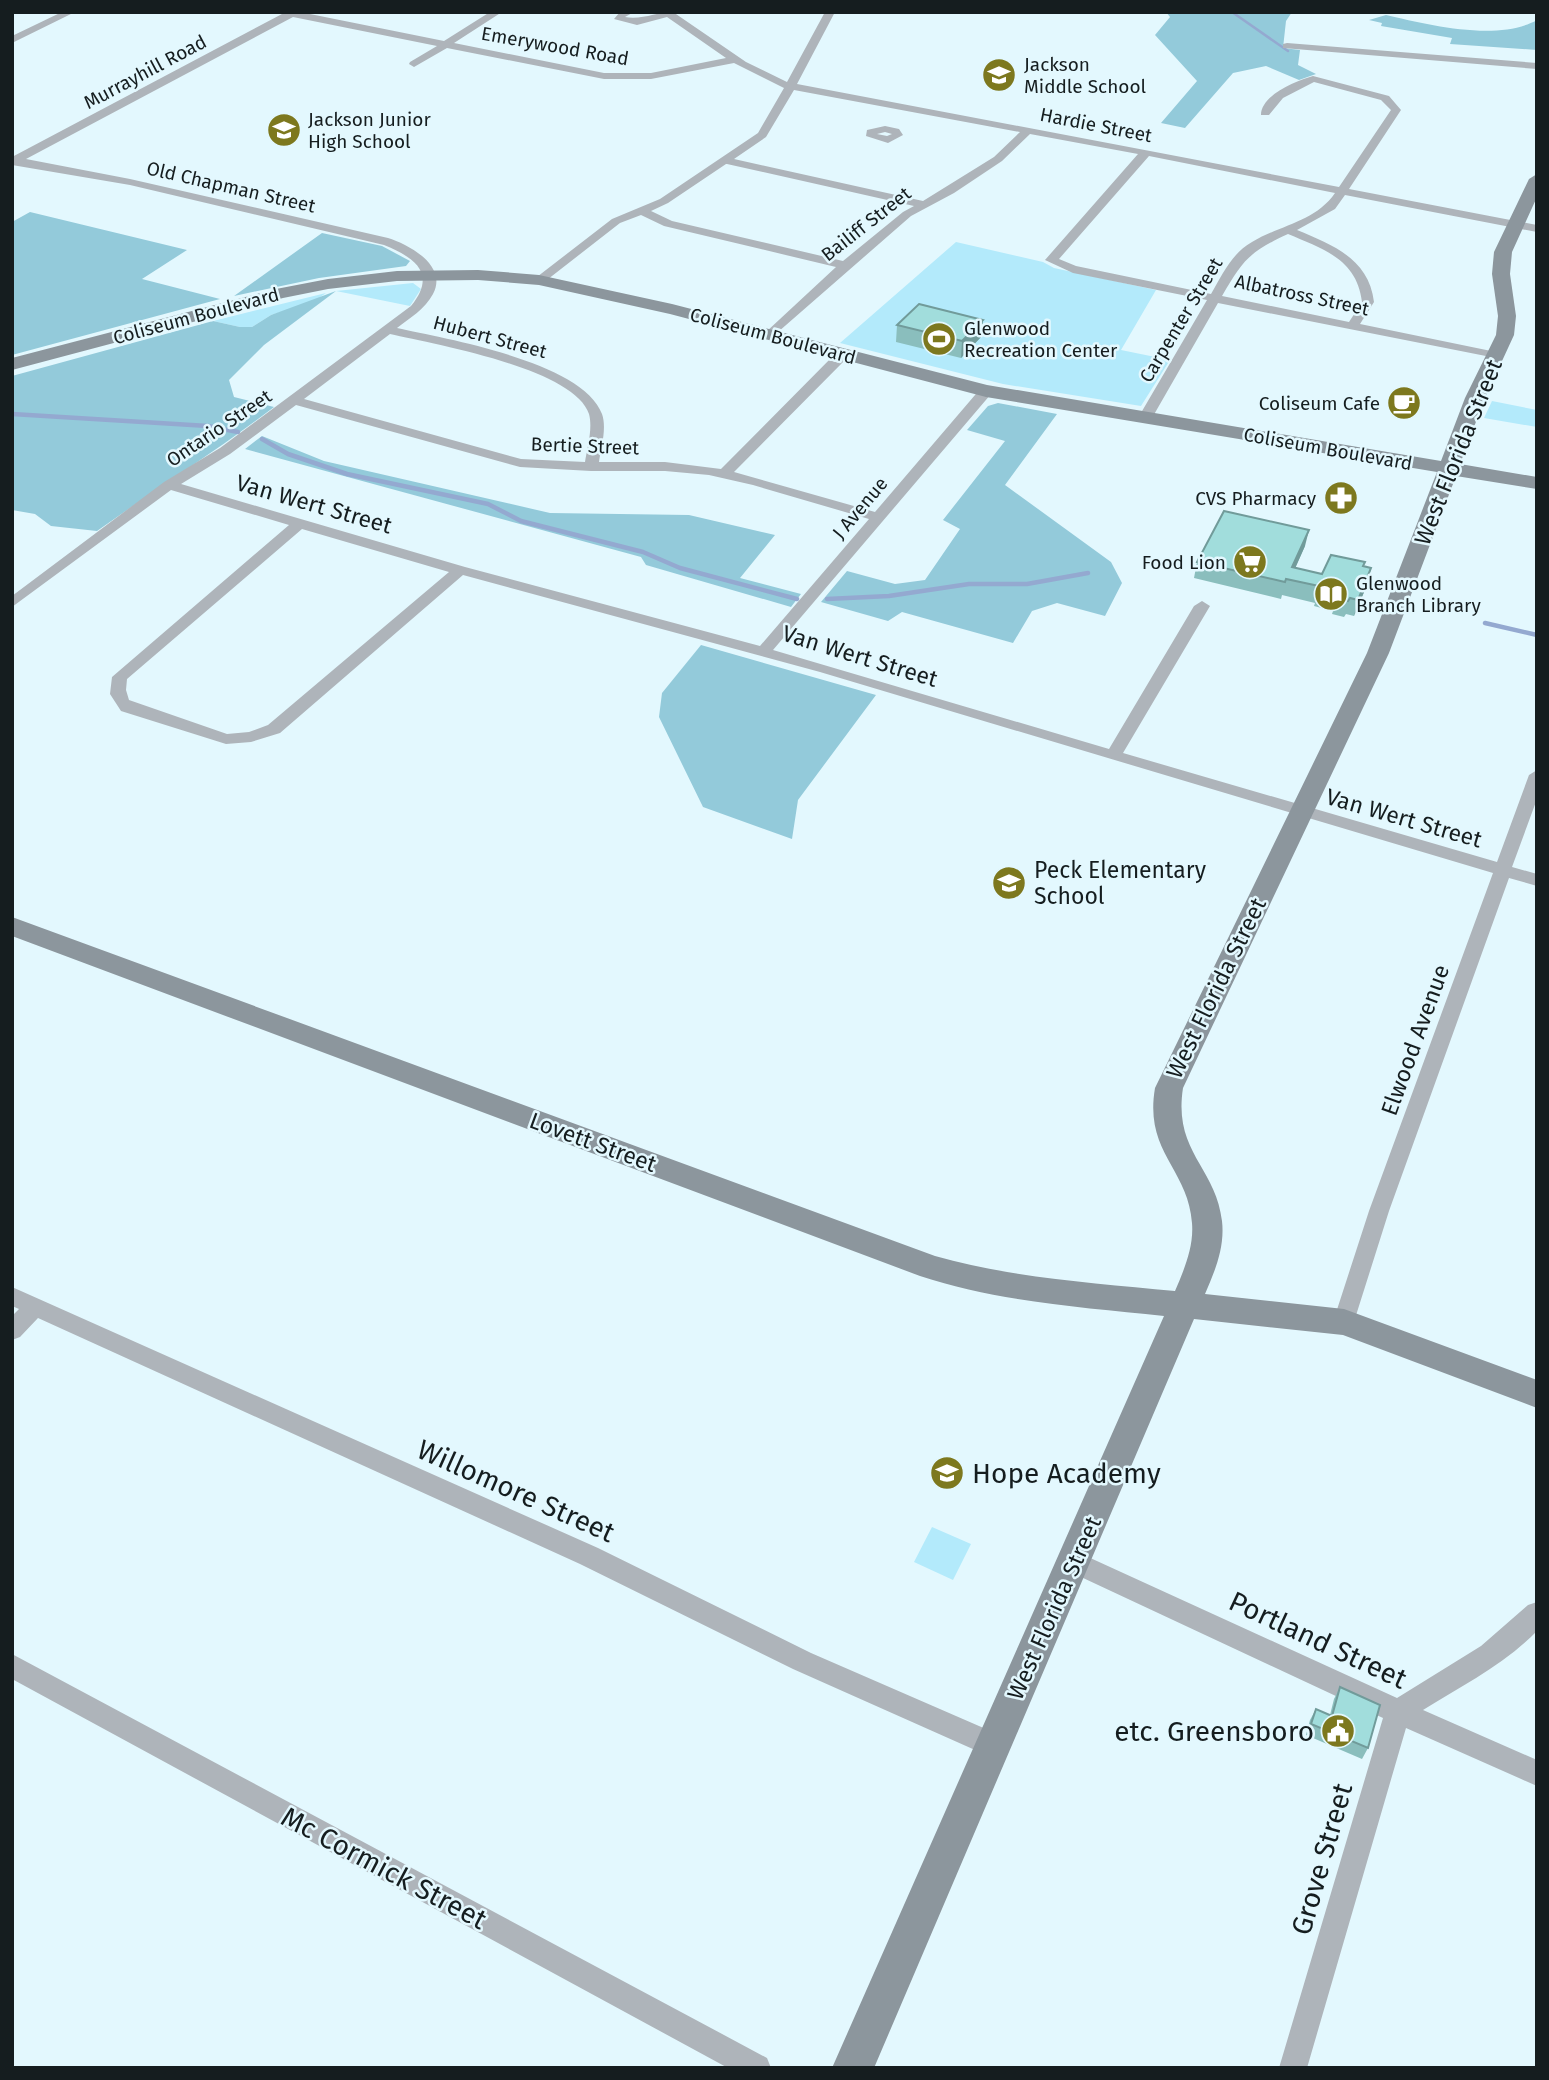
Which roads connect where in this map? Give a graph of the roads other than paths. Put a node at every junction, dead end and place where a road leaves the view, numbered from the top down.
1 (70, 12) edge
2 (497, 12) edge
3 (629, 12) edge
4 (830, 12) edge
5 (290, 13) edge
6 (667, 13) edge
7 (12, 40) edge
8 (447, 45) junction
9 (1287, 47) dead end
10 (737, 59) junction
11 (414, 64) dead end
12 (1537, 66) edge
13 (789, 86) junction
14 (1265, 113) dead end
15 (1028, 130) junction
16 (1146, 152) junction
17 (13, 161) edge
18 (727, 161) junction
19 (1537, 178) edge
20 (1342, 190) junction
21 (923, 204) junction
22 (643, 211) junction
23 (1514, 224) junction
24 (1285, 229) junction
25 (1537, 229) edge
26 (845, 265) junction
27 (427, 275) junction
28 (539, 280) junction
29 (1216, 297) junction
30 (1353, 325) junction
31 (389, 330) junction
32 (769, 335) junction
33 (842, 355) junction
34 (1496, 356) junction
35 (12, 364) edge
36 (986, 391) junction
37 (294, 400) junction
38 (1145, 418) junction
39 (591, 467) junction
40 (1448, 469) junction
41 (724, 474) junction
42 (1537, 483) edge
43 (169, 485) junction
44 (877, 517) junction
45 (299, 524) junction
46 (460, 570) junction
47 (12, 603) edge
48 (1202, 606) dead end
49 (764, 651) junction
50 (1113, 756) junction
51 (1537, 775) edge
52 (1301, 813) junction
53 (1503, 870) junction
54 (1537, 880) edge
55 (12, 926) edge
56 (12, 1296) edge
57 (1186, 1306) junction
58 (34, 1307) junction
59 (1344, 1322) junction
60 (12, 1331) edge
61 (1537, 1394) edge
62 (1075, 1562) junction
63 (1537, 1613) edge
64 (12, 1666) edge
65 (1398, 1712) junction
66 (993, 1745) junction
67 (1537, 1773) edge
68 (757, 2068) edge
69 (853, 2068) edge
70 (1293, 2068) edge

1 - 7 street
2 - 8 street
3 - 6 street
4 - 13 street
5 - 8 street, Emerywood Road
5 - 17 street, Murrayhill Road
6 - 10 street, Hardie Street
8 - 10 street, Emerywood Road
8 - 11 street
9 - 12 street
10 - 13 street, Hardie Street
13 - 15 street, Hardie Street
13 - 18 street
14 - 20 street, Carpenter Street
15 - 16 street, Hardie Street
15 - 21 street, Bailiff Street
16 - 20 street, Hardie Street
16 - 29 street, Albatross Street
17 - 27 street, Old Chapman Street
18 - 21 street
18 - 22 street
19 - 23 main road, West Florida Street
20 - 23 street, Hardie Street
20 - 24 street, Carpenter Street
21 - 26 street, Bailiff Street
22 - 26 street
22 - 28 street
23 - 25 street, Hardie Street
23 - 34 main road, West Florida Street
24 - 29 street, Carpenter Street
24 - 30 street
26 - 32 street, Bailiff Street
27 - 28 main road, Coliseum Boulevard
27 - 31 street, Ontario Street
27 - 35 main road, Coliseum Boulevard
28 - 32 main road, Coliseum Boulevard
29 - 30 street, Albatross Street
29 - 38 street, Carpenter Street
30 - 34 street, Albatross Street
31 - 37 street, Ontario Street
31 - 39 street, Hubert Street
32 - 33 main road, Coliseum Boulevard
33 - 36 main road, Coliseum Boulevard
33 - 41 street
34 - 40 main road, West Florida Street
36 - 38 main road, Coliseum Boulevard
36 - 44 street, J Avenue
37 - 39 street, Bertie Street
37 - 43 street, Ontario Street
38 - 40 main road, Coliseum Boulevard
39 - 41 street, Bertie Street
40 - 42 main road, Coliseum Boulevard
40 - 52 main road, West Florida Street
41 - 44 street, Bertie Street
43 - 45 street, Van Wert Street
43 - 47 street, Ontario Street
44 - 49 street, J Avenue
45 - 46 street, Van Wert Street
45 - 46 street
46 - 49 street, Van Wert Street
48 - 50 street
49 - 50 street, Van Wert Street
50 - 52 street, Van Wert Street
51 - 53 street, Elwood Avenue
52 - 53 street, Van Wert Street
52 - 57 main road, West Florida Street
53 - 54 street, Van Wert Street
53 - 59 street, Elwood Avenue
55 - 57 main road, Lovett Street
56 - 58 street, Willomore Street
57 - 59 main road, Lovett Street
57 - 62 main road, West Florida Street
58 - 60 street
58 - 66 street, Willomore Street
59 - 61 main road, Lovett Street
62 - 65 street, Portland Street
62 - 66 main road, West Florida Street
63 - 65 street
64 - 68 street, Mc Cormick Street
65 - 67 street, Portland Street
65 - 70 street, Grove Street
66 - 69 main road, West Florida Street

